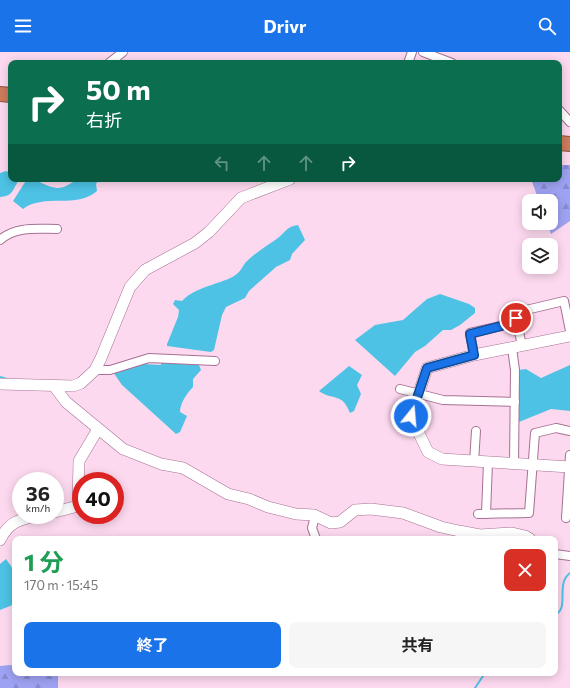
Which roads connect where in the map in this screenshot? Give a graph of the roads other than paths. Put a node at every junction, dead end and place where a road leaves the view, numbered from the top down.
1 (423, 52) edge
2 (122, 53) edge
3 (113, 60) edge
4 (444, 60) edge
5 (562, 113) edge
6 (570, 122) edge
7 (282, 182) edge
8 (57, 229) dead end
9 (0, 240) edge
10 (516, 318) junction
11 (570, 331) edge
12 (570, 336) edge
13 (517, 347) junction
14 (474, 355) junction
15 (214, 362) dead end
16 (95, 370) junction
17 (0, 384) edge
18 (54, 386) junction
19 (400, 389) dead end
20 (418, 394) junction
21 (515, 402) junction
22 (98, 429) junction
23 (476, 431) dead end
24 (570, 431) edge
25 (570, 455) edge
26 (474, 462) junction
27 (488, 462) junction
28 (514, 464) junction
29 (532, 465) junction
30 (570, 467) edge
31 (64, 510) edge
32 (315, 516) junction
33 (566, 518) dead end
34 (12, 523) edge
35 (315, 536) edge
36 (525, 536) edge
37 (0, 540) edge
38 (558, 554) edge
39 (570, 556) edge

1 - 4 street
2 - 3 street
5 - 6 street
7 - 16 street
8 - 9 street
10 - 11 street
10 - 13 street
10 - 14 street
12 - 13 street
13 - 14 street
13 - 21 street
14 - 20 street
15 - 16 street
16 - 18 street
17 - 18 street
18 - 22 street
19 - 20 street
20 - 21 street
20 - 26 street
21 - 28 street
22 - 31 street
22 - 32 street
23 - 26 street
24 - 29 street
25 - 30 street
26 - 27 street
27 - 28 street
27 - 29 street
28 - 29 street
29 - 30 street
30 - 33 street
32 - 35 street
32 - 36 street
34 - 37 street
38 - 39 street

